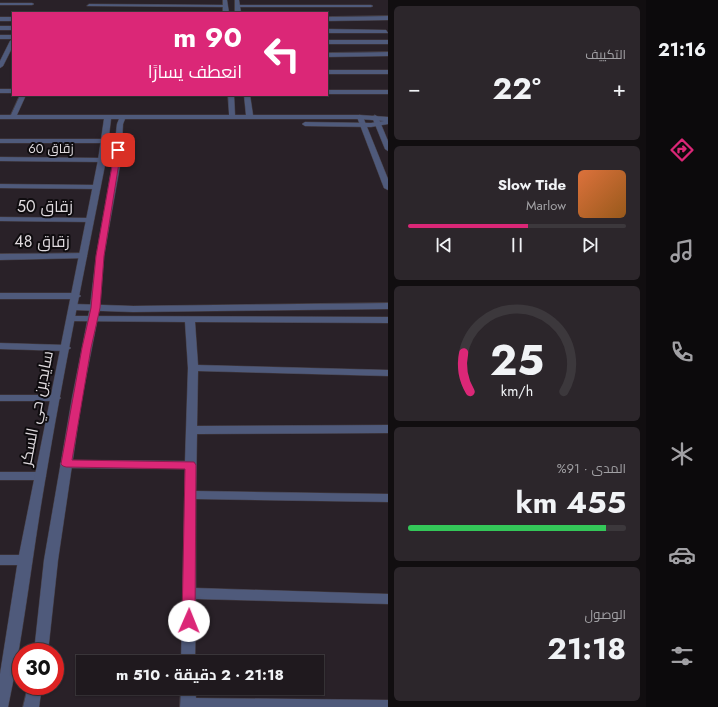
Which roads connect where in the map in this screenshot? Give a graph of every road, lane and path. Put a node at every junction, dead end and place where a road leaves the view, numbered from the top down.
1 (368, 0) edge
2 (225, 3) edge
3 (237, 3) edge
4 (0, 4) edge
5 (32, 4) edge
6 (89, 5) edge
7 (371, 6) junction
8 (378, 18) junction
9 (388, 18) edge
10 (0, 19) edge
11 (12, 19) edge
12 (328, 19) edge
13 (0, 28) edge
14 (12, 28) edge
15 (328, 31) edge
16 (387, 34) edge
17 (0, 37) edge
18 (12, 37) edge
19 (12, 42) edge
20 (328, 42) edge
21 (388, 42) edge
22 (388, 54) edge
23 (3, 55) edge
24 (328, 55) edge
25 (0, 66) edge
26 (328, 72) edge
27 (388, 72) edge
28 (0, 91) edge
29 (12, 91) edge
30 (328, 92) edge
31 (388, 92) edge
32 (23, 96) edge
33 (232, 96) edge
34 (246, 96) edge
35 (240, 109) junction
36 (0, 117) edge
37 (13, 117) junction
38 (360, 117) junction
39 (375, 117) junction
40 (232, 118) junction
41 (250, 118) junction
42 (122, 120) junction
43 (388, 120) edge
44 (108, 121) junction
45 (378, 124) junction
46 (363, 125) junction
47 (0, 141) edge
48 (105, 142) junction
49 (387, 146) edge
50 (0, 159) edge
51 (102, 160) junction
52 (0, 186) edge
53 (97, 187) junction
54 (388, 188) edge
55 (0, 220) edge
56 (90, 220) junction
57 (0, 256) edge
58 (83, 256) junction
59 (0, 296) edge
60 (75, 302) junction
61 (388, 306) edge
62 (95, 308) junction
63 (72, 319) junction
64 (93, 319) junction
65 (190, 319) junction
66 (388, 320) edge
67 (0, 346) edge
68 (66, 348) junction
69 (193, 368) junction
70 (388, 373) edge
71 (0, 398) edge
72 (56, 398) junction
73 (388, 429) edge
74 (191, 430) junction
75 (66, 464) junction
76 (190, 465) junction
77 (0, 476) edge
78 (40, 476) junction
79 (190, 495) junction
80 (388, 498) edge
81 (0, 560) edge
82 (25, 560) junction
83 (189, 593) junction
84 (388, 599) edge
85 (41, 643) edge
86 (188, 655) edge
87 (5, 662) edge
88 (33, 695) edge
89 (188, 695) edge
90 (188, 706) edge
91 (0, 707) edge
92 (31, 707) edge
93 (388, 707) edge

1 - 7 street
2 - 6 street
3 - 7 street
4 - 5 street
7 - 8 street
8 - 9 street
8 - 12 street
8 - 16 street
10 - 11 street
13 - 14 street
15 - 16 street
17 - 18 street
19 - 23 street
20 - 21 street
22 - 24 street
23 - 25 street
26 - 27 street
28 - 29 street
30 - 31 street
32 - 37 street
33 - 35 street
34 - 35 street
35 - 40 street
35 - 41 street
36 - 37 street
37 - 44 street
38 - 39 street
38 - 41 street
38 - 46 street
39 - 43 street
39 - 45 street
40 - 41 street
40 - 42 street
42 - 44 street
42 - 46 street
42 - 62 street
43 - 45 street
44 - 48 street, سايدين حي السكر
45 - 46 street
45 - 49 street
46 - 54 street
47 - 48 street
48 - 51 street, سايدين حي السكر
50 - 51 street, زقاق 60
51 - 53 street, سايدين حي السكر
52 - 53 street
53 - 56 street, سايدين حي السكر
55 - 56 street, زقاق 50
56 - 58 street, سايدين حي السكر
57 - 58 street, زقاق 48
58 - 60 street, سايدين حي السكر
59 - 60 street
60 - 62 street
60 - 63 street, سايدين حي السكر
61 - 62 street
62 - 64 street
63 - 64 street
63 - 68 street, سايدين حي السكر
64 - 65 street
64 - 75 street
65 - 66 street
65 - 69 street
67 - 68 street
68 - 72 street, سايدين حي السكر
69 - 70 street
69 - 74 street
71 - 72 street
72 - 78 street, سايدين حي السكر
73 - 74 street
74 - 76 street
75 - 76 street
75 - 85 street
76 - 79 street
77 - 78 street
78 - 82 street, سايدين حي السكر
79 - 80 street
79 - 83 street
81 - 82 street
82 - 87 street, سايدين حي السكر
83 - 84 street
83 - 86 street
87 - 91 street, سايدين حي السكر
88 - 92 street
89 - 90 street
90 - 93 street

